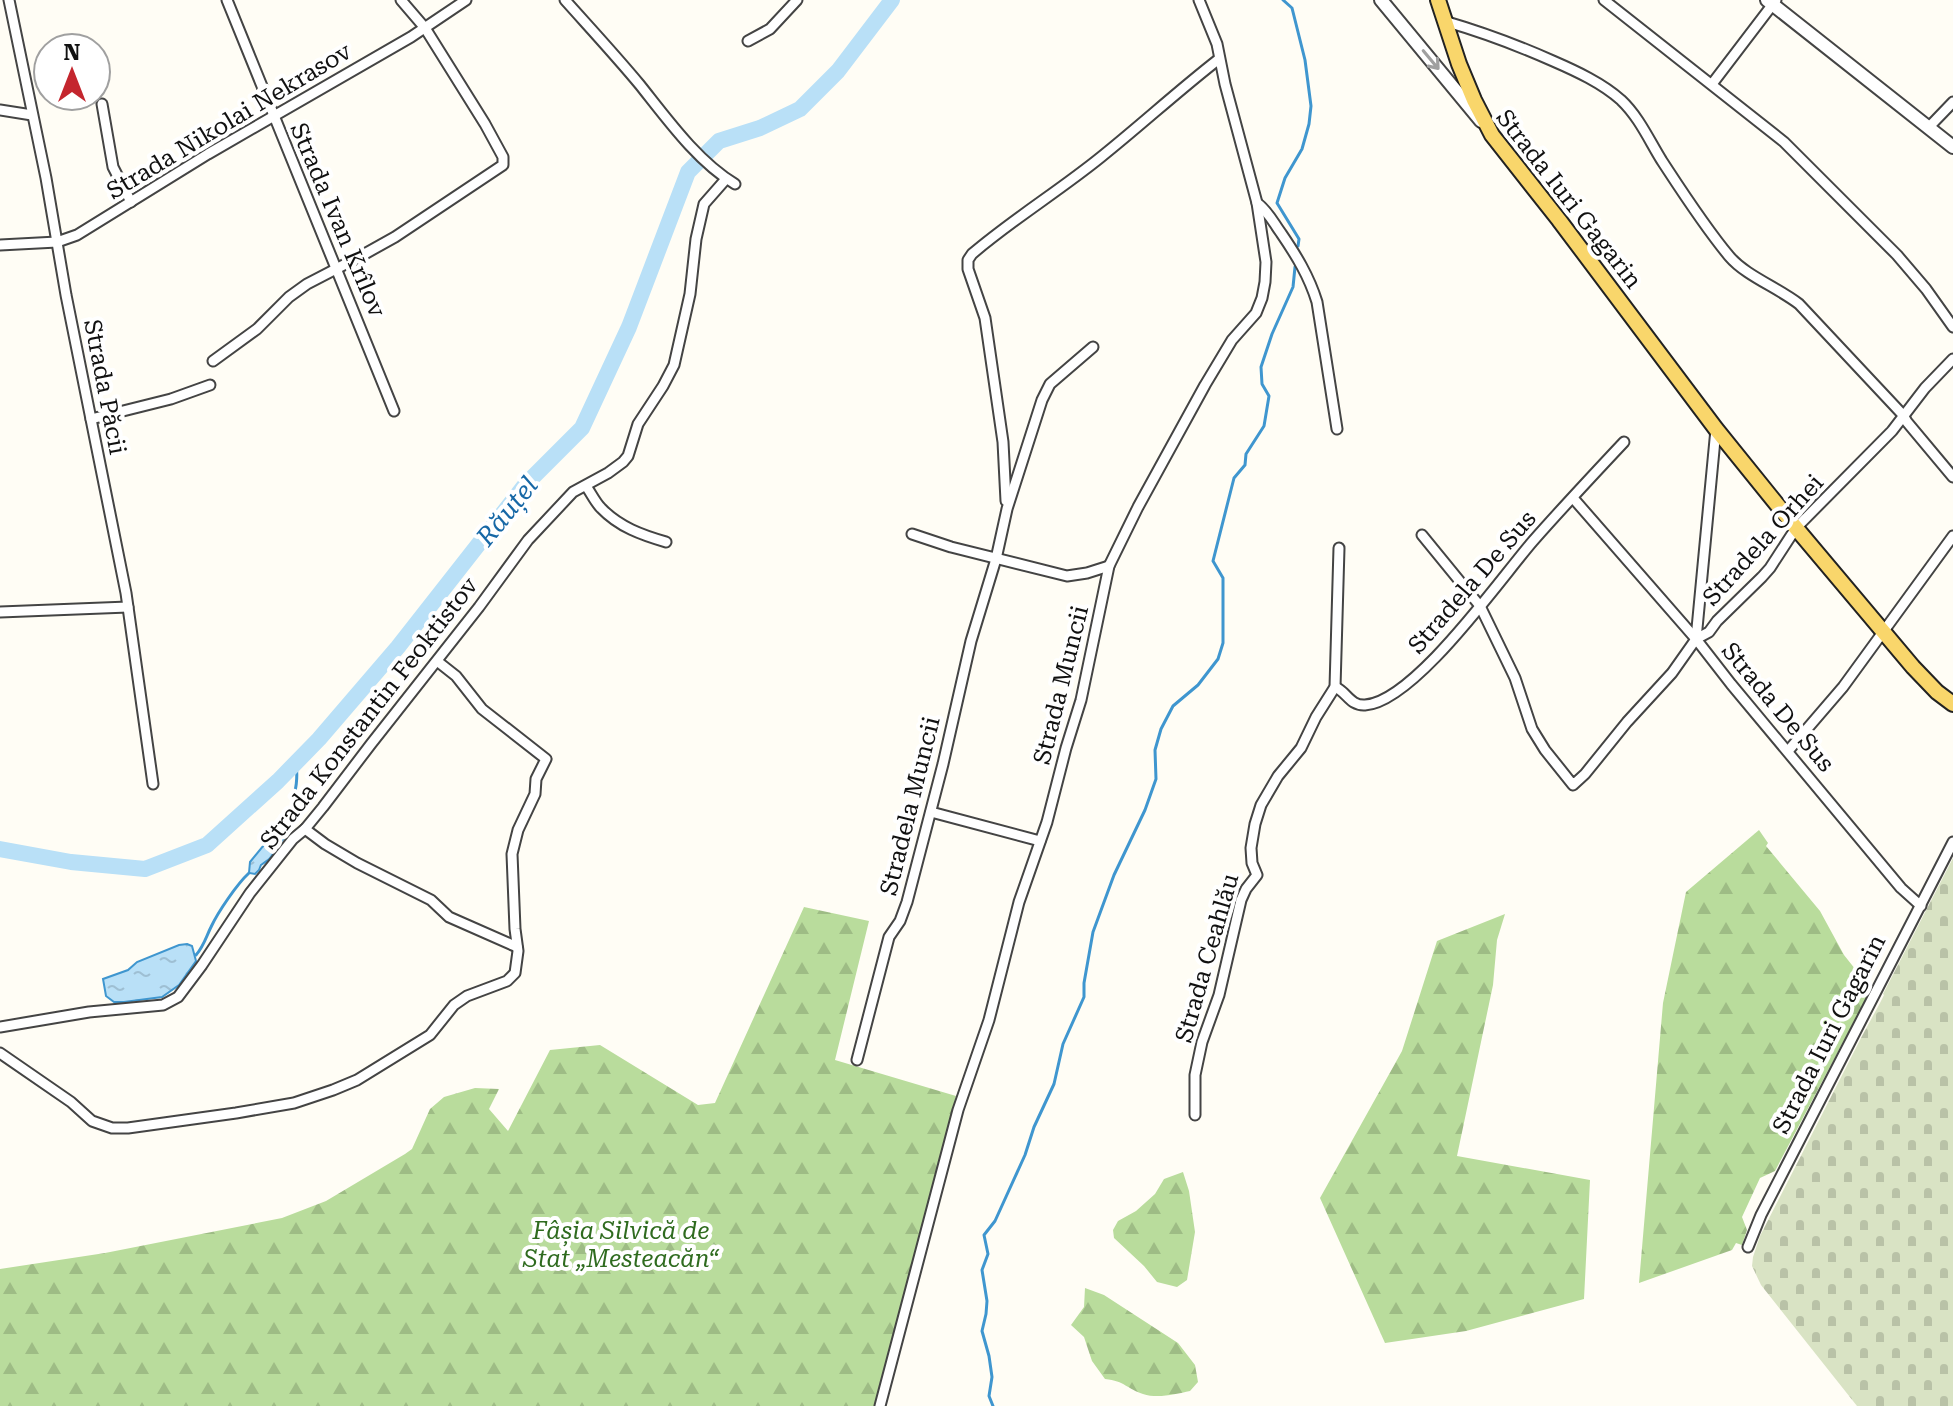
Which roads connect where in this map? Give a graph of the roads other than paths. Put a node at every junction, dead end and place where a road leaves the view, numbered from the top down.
1 (9, 0) edge
2 (227, 0) edge
3 (401, 0) edge
4 (466, 0) edge
5 (565, 0) edge
6 (797, 0) edge
7 (1199, 0) edge
8 (1381, 0) edge
9 (1438, 0) edge
10 (1604, 0) edge
11 (1772, 2) edge
12 (1444, 21) junction
13 (425, 28) junction
14 (748, 41) dead end
15 (1219, 59) junction
16 (1712, 84) junction
17 (1953, 102) edge
18 (0, 110) edge
19 (103, 112) edge
20 (32, 115) junction
21 (273, 116) junction
22 (1929, 127) junction
23 (1492, 135) junction
24 (1953, 147) edge
25 (131, 202) junction
26 (1257, 203) junction
27 (57, 242) junction
28 (0, 245) edge
29 (337, 269) junction
30 (1953, 327) edge
31 (1093, 347) dead end
32 (1953, 359) edge
33 (213, 361) dead end
34 (210, 385) dead end
35 (394, 411) dead end
36 (1903, 415) junction
37 (91, 419) junction
38 (1337, 429) dead end
39 (1716, 429) junction
40 (1624, 442) dead end
41 (1953, 477) edge
42 (586, 486) junction
43 (1573, 498) junction
44 (1007, 509) junction
45 (1796, 528) junction
46 (912, 534) dead end
47 (1422, 535) dead end
48 (1953, 536) edge
49 (666, 542) dead end
50 (1339, 548) dead end
51 (996, 559) junction
52 (1109, 566) junction
53 (1480, 606) junction
54 (128, 607) junction
55 (0, 612) edge
56 (1883, 632) junction
57 (1696, 639) junction
58 (437, 661) junction
59 (1335, 687) junction
60 (1953, 704) edge
61 (1788, 751) junction
62 (153, 784) dead end
63 (931, 812) junction
64 (305, 829) junction
65 (1040, 841) junction
66 (1953, 842) edge
67 (1921, 906) junction
68 (517, 947) junction
69 (0, 1027) edge
70 (0, 1053) edge
71 (857, 1060) dead end
72 (1195, 1115) dead end
73 (1748, 1247) dead end
74 (880, 1406) edge

1 - 20 street, Strada Păcii
2 - 21 street, Strada Ivan Krîlov
3 - 13 street
4 - 13 street, Strada Nikolai Nekrasov
5 - 42 street, Strada Konstantin Feoktistov
6 - 14 street
7 - 15 street, Strada Muncii
8 -> 23 street, Strada Iuri Gagarin
9 - 12 main road
10 - 16 street
11 - 16 street
11 - 22 street
12 - 23 main road
12 - 36 street
13 - 21 street, Strada Nikolai Nekrasov
13 - 29 street
15 - 26 street, Strada Muncii
15 - 44 street
16 - 30 street
17 - 22 street
18 - 20 street
19 - 25 street
20 - 27 street, Strada Păcii
21 - 25 street, Strada Nikolai Nekrasov
21 - 29 street, Strada Ivan Krîlov
22 - 24 street
23 - 39 main road, Strada Iuri Gagarin
25 - 27 street, Strada Nikolai Nekrasov
26 - 38 street
26 - 52 street, Strada Muncii
27 - 28 street, Strada Nikolai Nekrasov
27 - 37 street, Strada Păcii
29 - 33 street
29 - 35 street, Strada Ivan Krîlov
31 - 44 street, Stradela Muncii
32 - 36 street, Stradela Orhei
34 - 37 street
36 - 41 street
36 - 45 street, Stradela Orhei
37 - 54 street, Strada Păcii
39 - 45 main road, Strada Iuri Gagarin
39 - 57 street
40 - 43 street, Stradela De Sus
42 - 49 street
42 - 58 street, Strada Konstantin Feoktistov
43 - 53 street, Stradela De Sus
43 - 57 street, Strada De Sus
44 - 51 street, Stradela Muncii
45 - 56 main road, Strada Iuri Gagarin
45 - 57 street, Stradela Orhei
46 - 51 street
47 - 53 street
48 - 56 street
50 - 59 street, Strada Ceahlău
51 - 52 street
51 - 63 street, Stradela Muncii
52 - 65 street, Strada Muncii
53 - 57 street, Stradela Orhei
53 - 59 street, Stradela De Sus
54 - 55 street
54 - 62 street, Strada Păcii
56 - 60 main road, Strada Iuri Gagarin
56 - 61 street
57 - 61 street, Strada De Sus
58 - 64 street, Strada Konstantin Feoktistov
58 - 68 street
59 - 72 street, Strada Ceahlău
61 - 67 street, Strada De Sus
63 - 65 street
63 - 71 street, Stradela Muncii
64 - 68 street
64 - 69 street, Strada Konstantin Feoktistov
65 - 74 street, Strada Muncii
66 - 67 street, Strada Iuri Gagarin
67 - 73 street, Strada Iuri Gagarin
68 - 70 street

